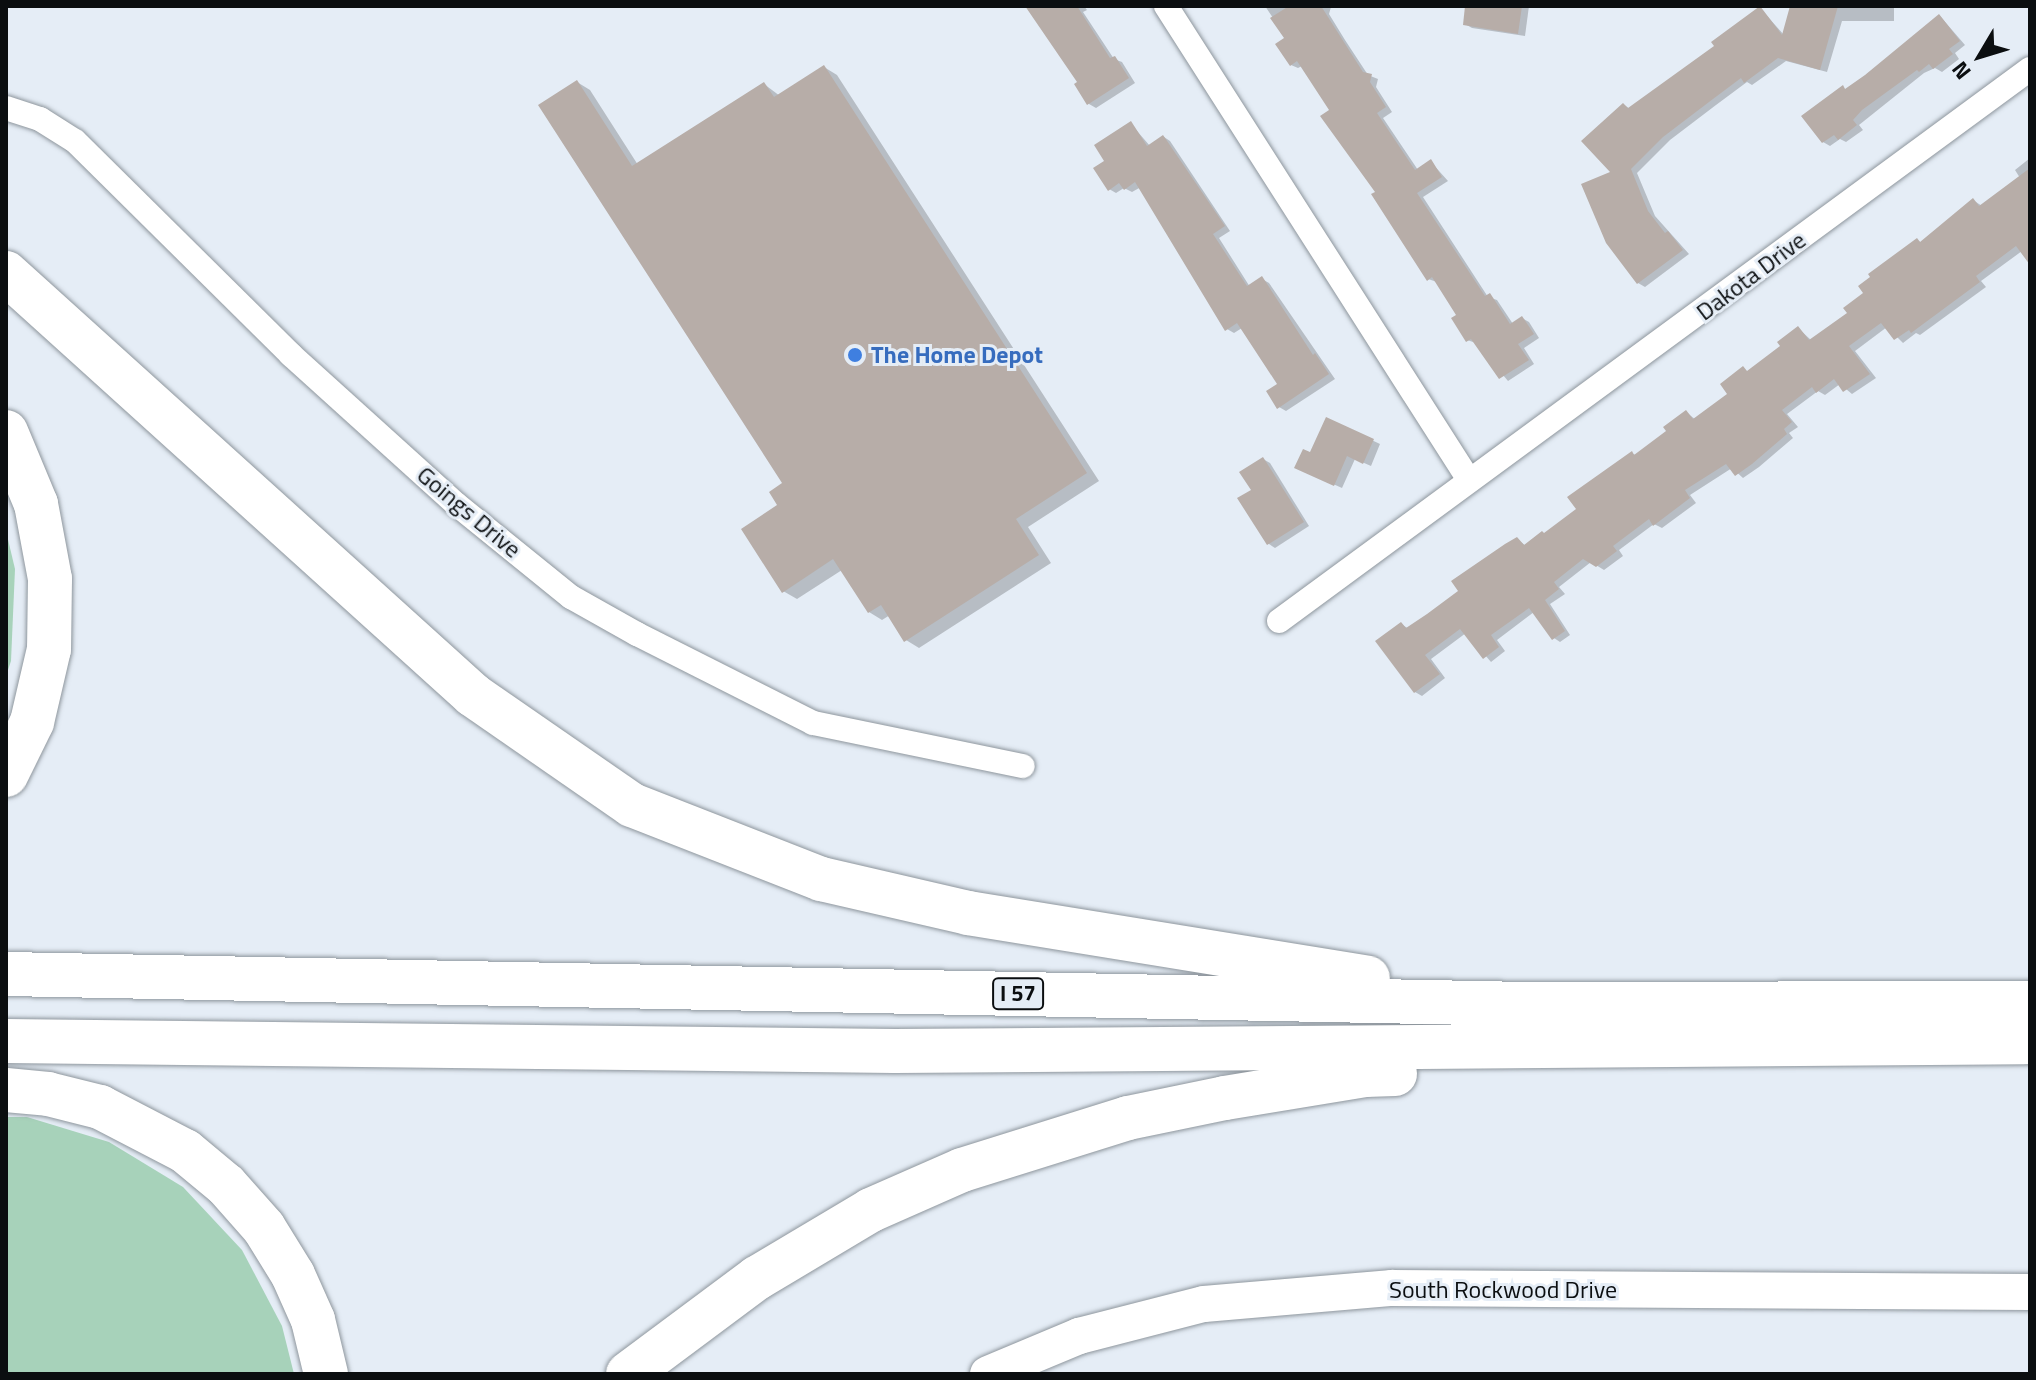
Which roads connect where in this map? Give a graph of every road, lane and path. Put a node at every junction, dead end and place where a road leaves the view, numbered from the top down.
1 (1166, 6) edge
2 (2030, 69) edge
3 (6, 108) edge
4 (6, 273) edge
5 (6, 283) edge
6 (45, 305) junction
7 (6, 432) edge
8 (1469, 480) junction
9 (1279, 621) dead end
10 (1023, 766) dead end
11 (6, 775) edge
12 (6, 974) edge
13 (2030, 1003) edge
14 (1524, 1004) junction
15 (6, 1041) edge
16 (2030, 1042) edge
17 (2030, 1050) edge
18 (6, 1090) edge
19 (2030, 1292) edge
20 (326, 1374) edge
21 (628, 1374) edge
22 (988, 1374) edge

1 - 8 street
2 - 8 street, Dakota Drive
3 - 10 street, Goings Drive
4 - 6 highway
5 - 6 highway
6 - 14 highway
7 - 11 highway
8 - 9 street, Dakota Drive
12 - 14 highway, I 57
13 - 14 highway, I 57
15 - 16 highway
17 - 21 highway
18 - 20 highway
19 - 22 main road, South Rockwood Drive

